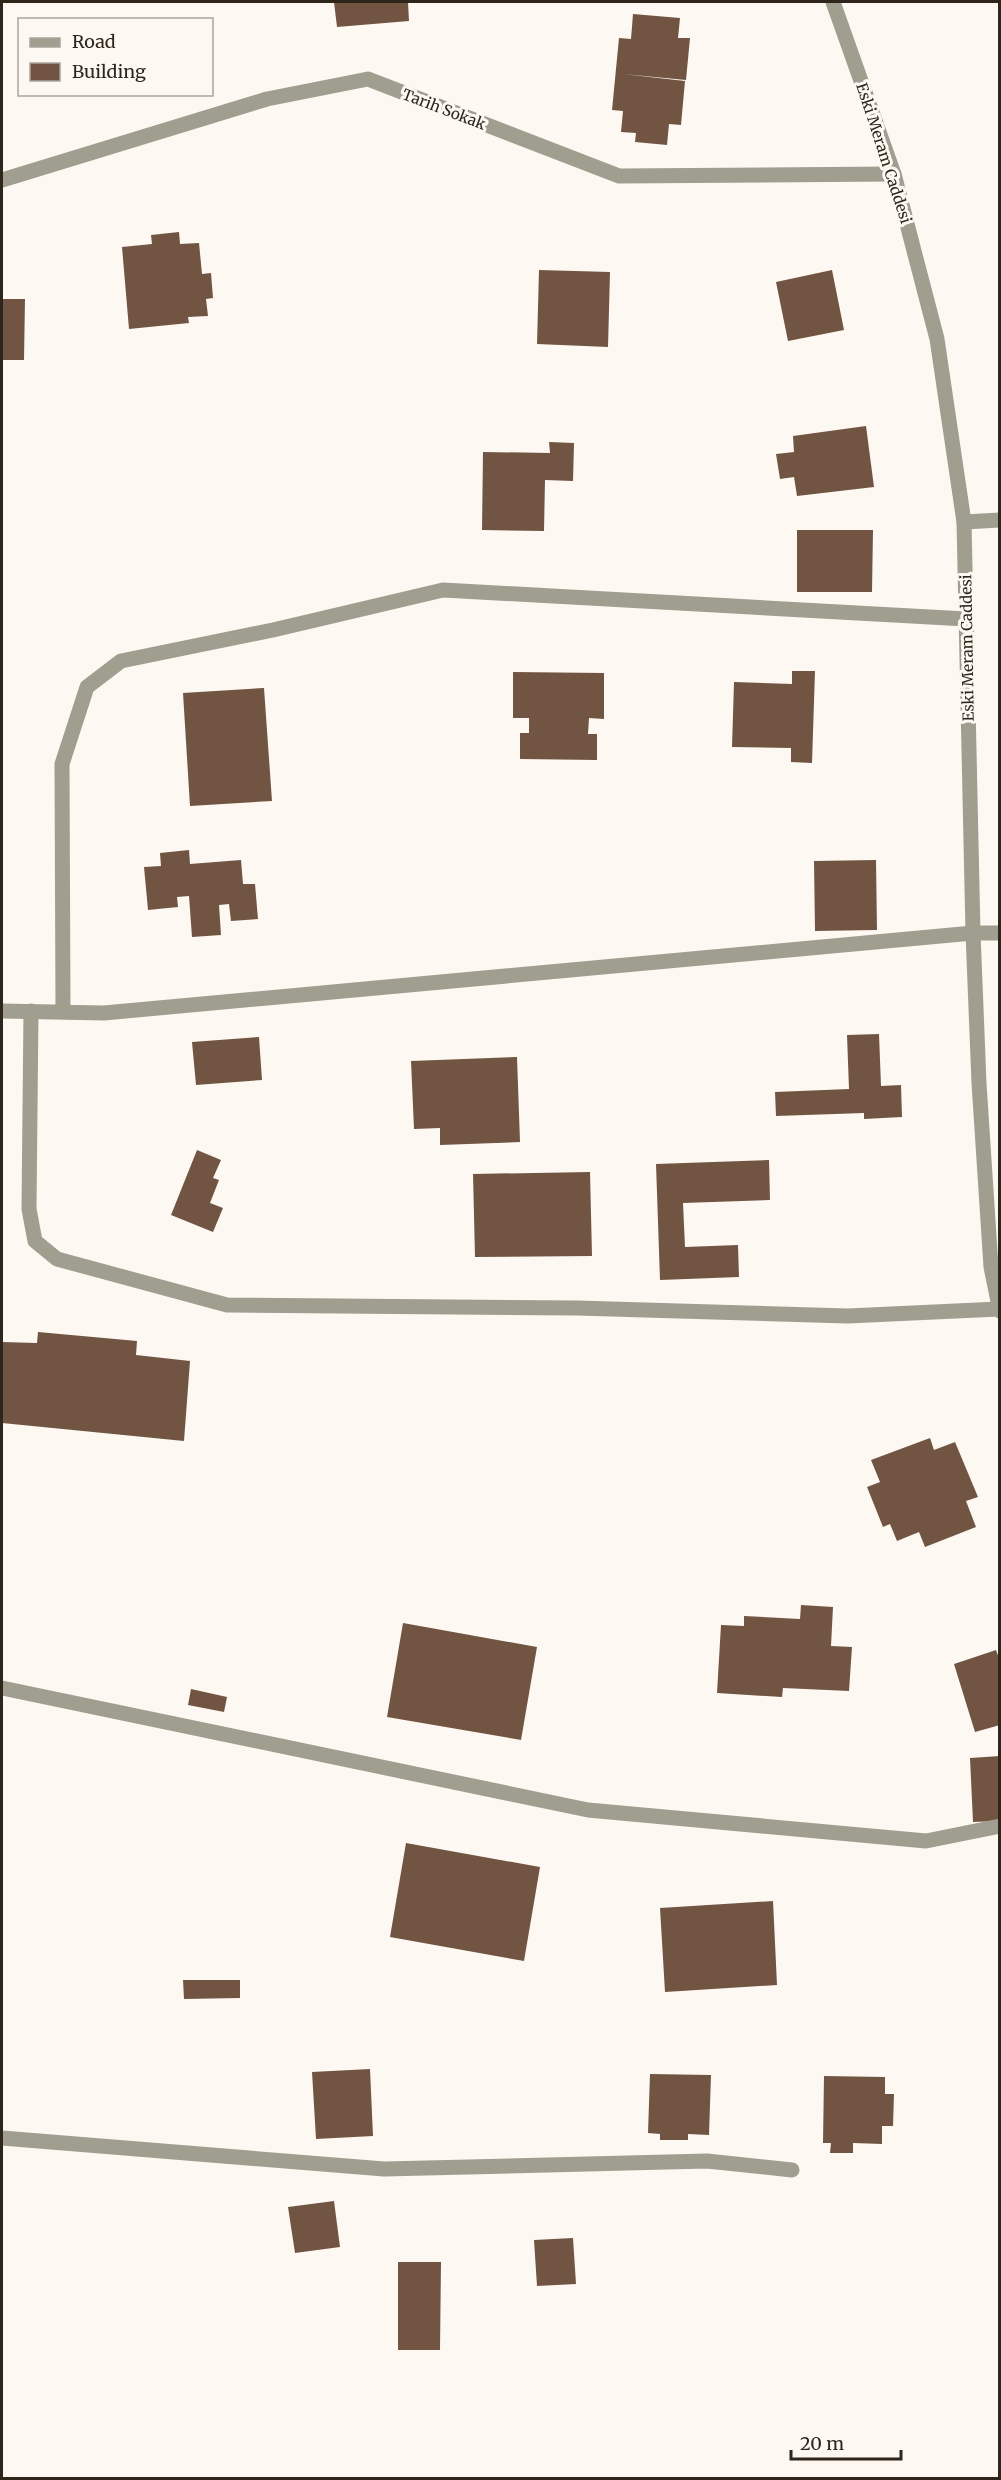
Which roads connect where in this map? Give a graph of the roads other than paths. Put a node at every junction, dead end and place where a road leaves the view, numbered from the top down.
1 (833, 2) edge
2 (894, 174) junction
3 (2, 180) edge
4 (999, 520) edge
5 (964, 522) junction
6 (966, 619) junction
7 (973, 933) junction
8 (999, 933) edge
9 (2, 1011) edge
10 (31, 1011) junction
11 (63, 1012) junction
12 (999, 1310) edge
13 (2, 1688) edge
14 (999, 1826) edge
15 (2, 2138) edge
16 (792, 2170) dead end

1 - 2 street, Eski Meram Caddesi
2 - 3 street, Tarih Sokak
2 - 5 street, Eski Meram Caddesi
4 - 5 street
5 - 6 street, Eski Meram Caddesi
6 - 7 street, Eski Meram Caddesi
6 - 11 street
7 - 8 street
7 - 11 street
7 - 12 street, Eski Meram Caddesi
9 - 10 street
10 - 11 street
10 - 12 street
13 - 14 street
15 - 16 street

